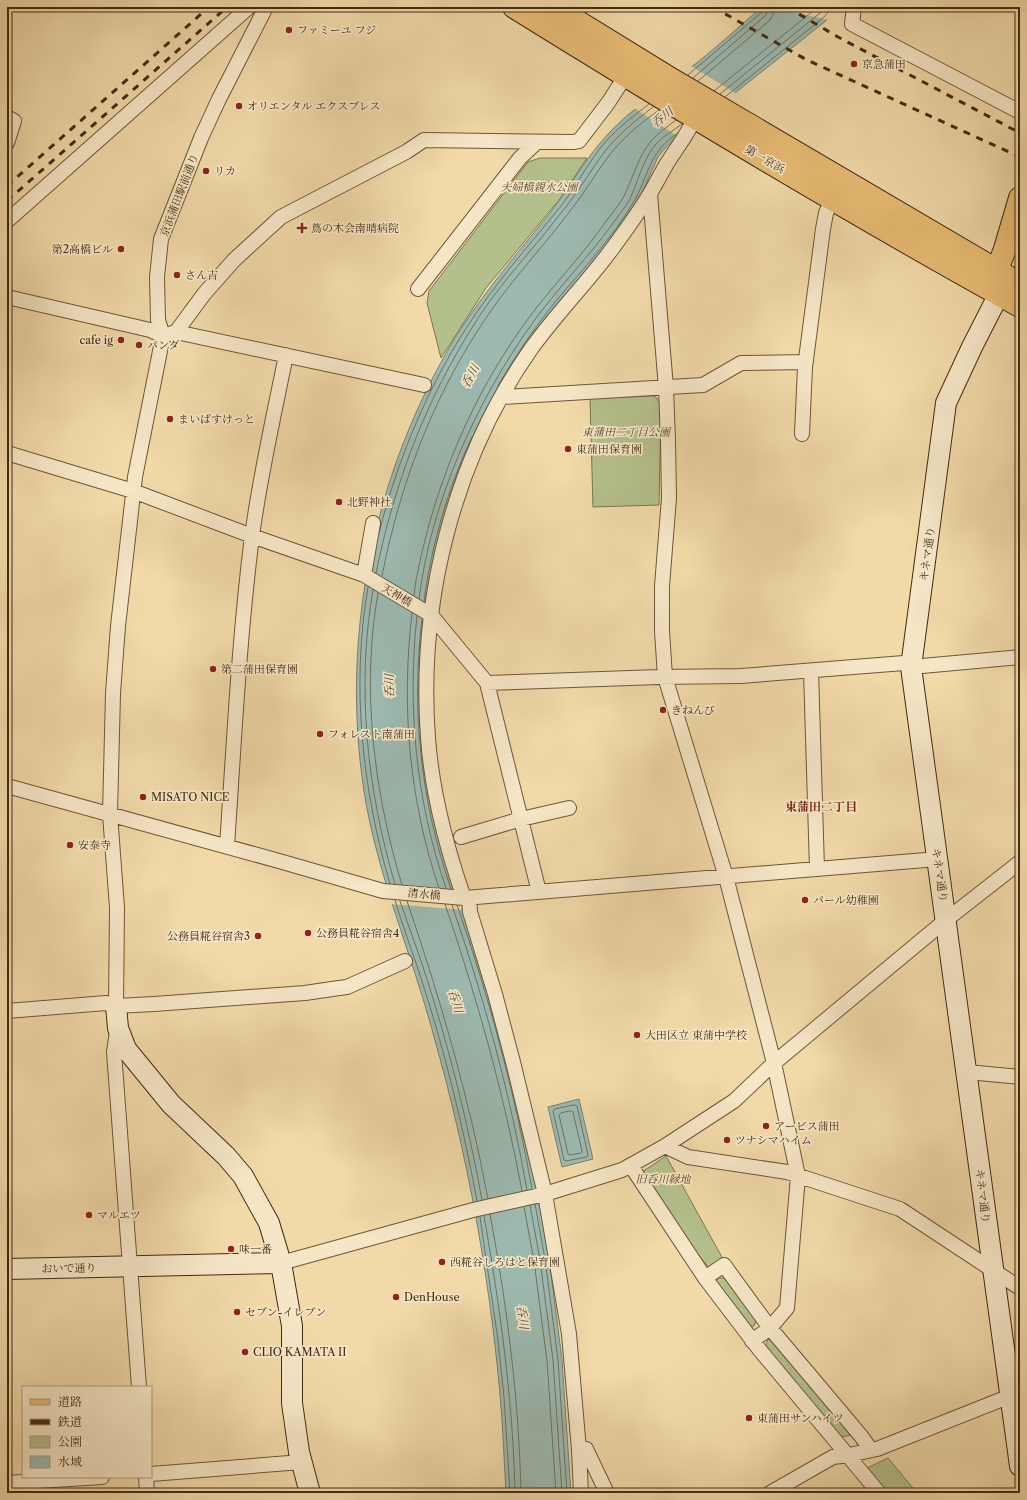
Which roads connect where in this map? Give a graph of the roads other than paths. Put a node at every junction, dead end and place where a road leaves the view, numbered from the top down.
1 (249, 7) edge
2 (266, 7) edge
3 (514, 7) edge
4 (554, 7) edge
5 (854, 7) edge
6 (637, 57) junction
7 (625, 76) junction
8 (1020, 112) edge
9 (7, 118) edge
10 (695, 124) junction
11 (537, 142) junction
12 (7, 143) edge
13 (650, 194) junction
14 (833, 198) junction
15 (1020, 198) edge
16 (7, 221) edge
17 (1010, 280) edge
18 (418, 289) dead end
19 (7, 297) edge
20 (1020, 306) edge
21 (176, 332) junction
22 (163, 336) junction
23 (286, 355) junction
24 (806, 362) junction
25 (424, 385) dead end
26 (666, 388) junction
27 (502, 397) junction
28 (802, 434) dead end
29 (7, 453) edge
30 (133, 491) junction
31 (373, 523) dead end
32 (252, 536) junction
33 (365, 576) junction
34 (430, 614) junction
35 (1020, 657) edge
36 (912, 667) junction
37 (811, 671) junction
38 (665, 677) junction
39 (487, 683) junction
40 (7, 786) edge
41 (569, 808) dead end
42 (110, 814) junction
43 (521, 819) junction
44 (460, 837) dead end
45 (227, 846) junction
46 (938, 859) junction
47 (1020, 862) edge
48 (817, 869) junction
49 (726, 877) junction
50 (539, 892) junction
51 (465, 898) junction
52 (946, 920) junction
53 (405, 961) dead end
54 (116, 1006) junction
55 (7, 1011) edge
56 (118, 1028) junction
57 (774, 1063) junction
58 (967, 1072) junction
59 (1020, 1077) edge
60 (665, 1146) junction
61 (632, 1166) junction
62 (798, 1176) junction
63 (542, 1190) junction
64 (282, 1263) junction
65 (130, 1266) junction
66 (7, 1269) edge
67 (994, 1272) junction
68 (705, 1278) junction
69 (1020, 1288) edge
70 (770, 1328) junction
71 (752, 1341) junction
72 (139, 1386) edge
73 (1015, 1394) edge
74 (579, 1450) junction
75 (871, 1450) junction
76 (848, 1455) junction
77 (302, 1462) junction
78 (1020, 1466) edge
79 (152, 1474) edge
80 (86, 1478) edge
81 (146, 1478) edge
82 (7, 1483) edge
83 (147, 1493) edge
84 (310, 1493) edge
85 (581, 1493) edge
86 (607, 1493) edge
87 (770, 1493) edge
88 (879, 1493) edge

1 - 16 street
2 - 22 street, 京浜蒲田駅前通り
3 - 7 main road, 第一京浜
4 - 6 main road, 第一京浜
5 - 8 street
6 - 7 street
6 - 17 main road, 第一京浜
7 - 10 main road, 第一京浜
7 - 11 street
9 - 12 street
10 - 13 street
10 - 14 main road, 第一京浜
11 - 18 street
11 - 21 street
13 - 26 street
13 - 27 street
14 - 17 main road, 第一京浜
14 - 24 street
15 - 17 main road
17 - 20 main road, 第一京浜
17 - 36 street, キネマ通り
19 - 22 street
21 - 22 street
21 - 23 street
22 - 30 street, 京浜蒲田駅前通り
23 - 25 street
23 - 32 street
24 - 26 street
24 - 28 street
26 - 27 street
26 - 38 street
27 - 34 street
29 - 30 street, 天神橋
30 - 32 street, 天神橋
30 - 42 street, 京浜蒲田駅前通り
31 - 33 street
32 - 33 street, 天神橋
32 - 45 street
33 - 34 street, 天神橋
34 - 39 street, 天神橋
34 - 51 street
35 - 36 street
36 - 37 street
36 - 46 street, キネマ通り
37 - 38 street
37 - 48 street
38 - 39 street
38 - 49 street
39 - 43 street
40 - 42 street, 清水橋
41 - 43 street
42 - 45 street, 清水橋
42 - 54 street, 京浜蒲田駅前通り
43 - 44 street
43 - 50 street
45 - 51 street, 清水橋
46 - 48 street, 清水橋
46 - 52 street, キネマ通り
47 - 52 street
48 - 49 street, 清水橋
49 - 50 street, 清水橋
49 - 57 street
50 - 51 street, 清水橋
51 - 63 street
52 - 57 street
52 - 58 street, キネマ通り
53 - 54 street
54 - 55 street
54 - 56 street
56 - 64 street
56 - 65 street
57 - 60 street
57 - 62 street
58 - 59 street
58 - 67 street, キネマ通り
60 - 61 street
60 - 62 street
61 - 63 street
61 - 68 street
62 - 67 street
62 - 70 street
63 - 64 street
63 - 74 street
64 - 65 street, おいで通り
64 - 77 street
65 - 66 street, おいで通り
65 - 72 street
67 - 69 street
67 - 73 street, キネマ通り
68 - 70 street
68 - 71 street
70 - 71 street
70 - 75 street
71 - 76 street
73 - 75 street
73 - 78 street, キネマ通り
74 - 85 street
74 - 86 street
75 - 76 street
76 - 87 street
76 - 88 street
77 - 79 street
77 - 84 street
80 - 82 street
81 - 83 street

